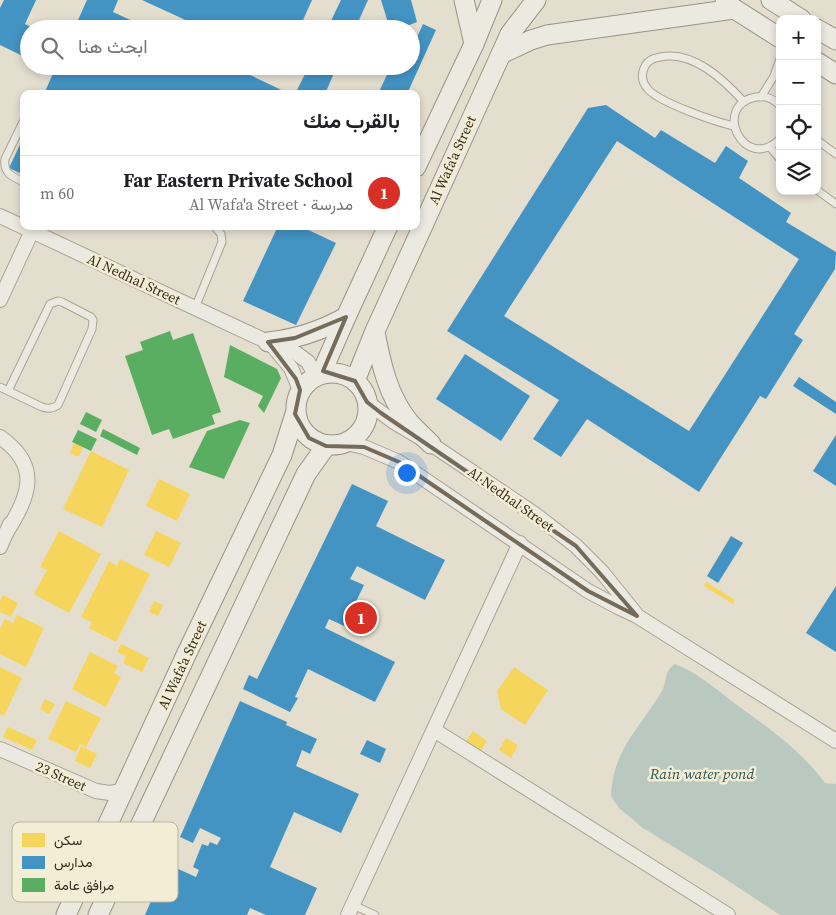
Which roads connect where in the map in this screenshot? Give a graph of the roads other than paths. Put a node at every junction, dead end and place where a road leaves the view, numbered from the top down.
1 (464, 0) edge
2 (492, 0) edge
3 (536, 0) edge
4 (771, 0) edge
5 (727, 5) edge
6 (795, 15) edge
7 (821, 31) edge
8 (776, 36) edge
9 (836, 40) edge
10 (474, 44) junction
11 (501, 54) junction
12 (780, 60) edge
13 (761, 96) junction
14 (744, 102) junction
15 (779, 105) edge
16 (734, 126) junction
17 (20, 128) edge
18 (776, 142) edge
19 (821, 143) edge
20 (770, 146) junction
21 (776, 153) edge
22 (836, 154) edge
23 (420, 159) edge
24 (20, 180) edge
25 (821, 193) edge
26 (836, 204) edge
27 (0, 216) edge
28 (20, 225) edge
29 (218, 230) edge
30 (386, 230) edge
31 (32, 231) joint
32 (0, 300) edge
33 (195, 308) junction
34 (346, 317) junction
35 (375, 331) junction
36 (268, 342) junction
37 (319, 375) junction
38 (355, 381) junction
39 (0, 387) edge
40 (300, 390) junction
41 (8, 391) junction
42 (367, 402) junction
43 (295, 414) junction
44 (0, 437) edge
45 (346, 444) junction
46 (431, 444) junction
47 (0, 445) edge
48 (326, 446) junction
49 (6, 533) junction
50 (520, 544) junction
51 (0, 547) edge
52 (637, 616) junction
53 (434, 730) junction
54 (836, 741) edge
55 (0, 749) edge
56 (124, 790) junction
57 (109, 822) edge
58 (142, 822) edge
59 (72, 902) edge
60 (104, 902) edge
61 (351, 910) edge
62 (66, 915) edge
63 (98, 915) edge
64 (374, 915) edge
65 (728, 915) edge

1 - 10 street
2 - 10 street, Al Wafa'a Street
3 - 11 street, Al Wafa'a Street
4 - 6 street
5 - 8 street
5 - 11 street
7 - 9 street
10 - 23 street, Al Wafa'a Street
11 - 35 street, Al Wafa'a Street
12 - 13 lane
13 - 14 lane
13 - 15 lane
14 - 16 lane
14 - 16 lane
16 - 20 lane
17 - 24 lane
18 - 20 lane
19 - 22 lane
20 - 21 lane
25 - 26 lane
27 - 28 street, Al Nedhal Street
29 - 33 lane
30 - 34 street
31 - 32 street
31 - 33 street, Al Nedhal Street
33 - 36 street, Al Nedhal Street
34 - 36 street
34 - 37 street
35 - 38 street, Al Wafa'a Street
35 - 46 street
36 - 37 street, Al Nedhal Street
36 - 40 street, Al Nedhal Street
37 - 38 street
37 - 40 street
38 - 42 street
39 - 41 lane
40 - 43 street
41 - 41 lane
42 - 45 street
42 - 46 street, Al Nedhal Street
43 - 48 street
43 - 56 street, Al Wafa'a Street
44 - 49 street
45 - 48 street
45 - 50 street, Al Nedhal Street
46 - 52 street, Al Nedhal Street
47 - 49 street
48 - 58 street
49 - 51 street
50 - 52 street, Al Nedhal Street
50 - 53 street
52 - 54 street, Al Nedhal Street
53 - 61 street
53 - 65 street
55 - 56 street, 23 Street
56 - 57 street, Al Wafa'a Street
59 - 62 street, Al Wafa'a Street
60 - 63 street
61 - 64 lane

